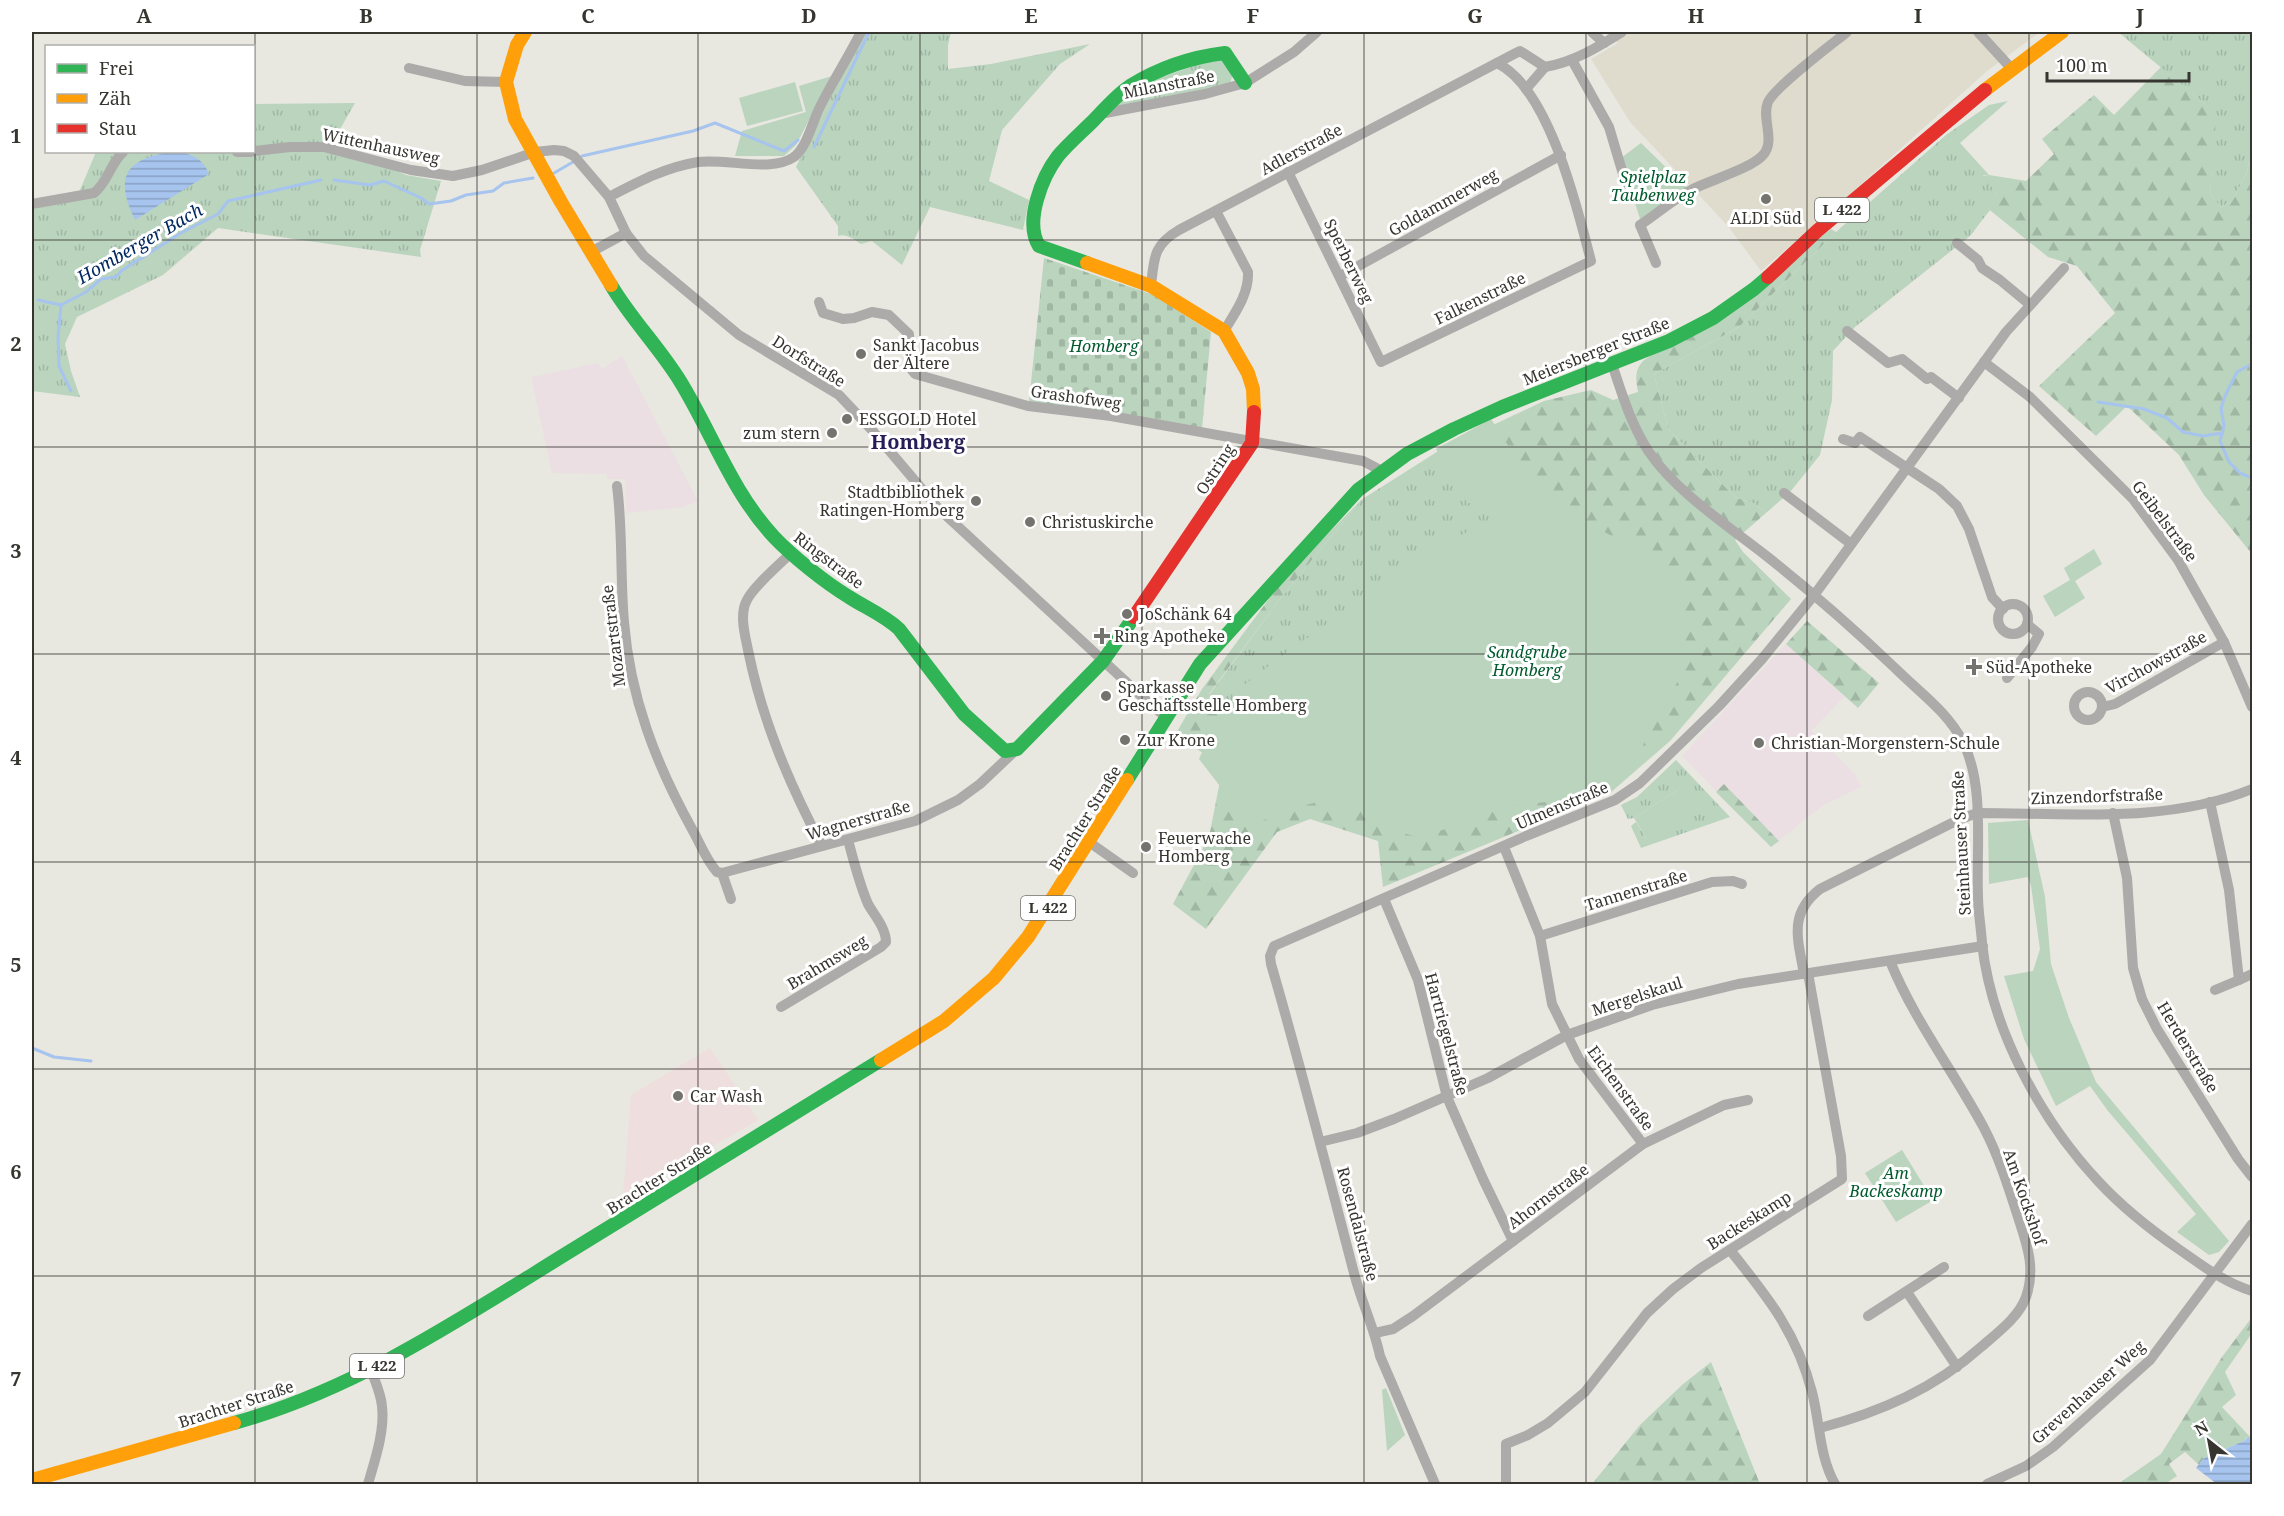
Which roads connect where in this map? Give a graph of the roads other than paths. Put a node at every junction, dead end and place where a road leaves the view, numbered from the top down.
1 (525, 32) edge
2 (861, 32) edge
3 (1317, 32) edge
4 (1592, 32) edge
5 (1622, 32) edge
6 (1847, 32) edge
7 (1978, 32) edge
8 (2062, 32) edge
9 (1604, 43) junction
10 (1572, 60) junction
11 (1497, 63) junction
12 (1545, 67) junction
13 (409, 68) dead end
14 (2012, 68) junction
15 (506, 82) junction
16 (1245, 83) junction
17 (1526, 89) junction
18 (1100, 114) junction
19 (255, 151) edge
20 (536, 152) junction
21 (122, 153) edge
22 (1561, 155) junction
23 (1288, 172) junction
24 (1626, 184) dead end
25 (609, 197) junction
26 (32, 204) edge
27 (1216, 211) junction
28 (626, 233) junction
29 (1957, 243) dead end
30 (1039, 246) joint
31 (591, 252) junction
32 (1656, 263) dead end
33 (2064, 268) dead end
34 (1340, 276) junction
35 (1151, 286) junction
36 (819, 302) dead end
37 (2030, 304) junction
38 (1224, 331) junction
39 (1847, 331) dead end
40 (1381, 362) joint
41 (1984, 362) junction
42 (1612, 364) junction
43 (1959, 398) junction
44 (1843, 439) dead end
45 (1252, 443) junction
46 (1907, 468) junction
47 (1382, 471) junction
48 (617, 486) dead end
49 (1784, 493) dead end
50 (1851, 544) junction
51 (791, 553) junction
52 (1815, 594) junction
53 (2002, 609) junction
54 (2027, 624) junction
55 (2224, 642) junction
56 (1103, 661) junction
57 (2007, 678) dead end
58 (2102, 707) dead end
59 (2253, 707) edge
60 (1167, 718) junction
61 (1017, 749) junction
62 (2253, 789) edge
63 (2210, 802) junction
64 (1977, 813) junction
65 (2113, 813) junction
66 (848, 840) junction
67 (1089, 842) junction
68 (822, 846) junction
69 (1504, 847) junction
70 (720, 872) junction
71 (1134, 873) dead end
72 (1742, 884) dead end
73 (731, 899) dead end
74 (1384, 899) junction
75 (1540, 936) junction
76 (1983, 946) junction
77 (1890, 961) junction
78 (1271, 964) joint
79 (1806, 974) junction
80 (2253, 974) edge
81 (2239, 980) junction
82 (2215, 990) dead end
83 (782, 1007) dead end
84 (1567, 1035) junction
85 (1447, 1096) junction
86 (1748, 1100) dead end
87 (1320, 1142) junction
88 (1643, 1144) junction
89 (2253, 1177) edge
90 (2253, 1224) edge
91 (1513, 1241) junction
92 (1730, 1250) junction
93 (1944, 1267) dead end
94 (2214, 1275) junction
95 (2253, 1291) edge
96 (1907, 1292) junction
97 (1868, 1316) dead end
98 (1375, 1333) junction
99 (1957, 1367) junction
100 (371, 1370) junction
101 (1820, 1428) junction
102 (32, 1480) edge
103 (368, 1485) edge
104 (1435, 1485) edge
105 (1506, 1485) edge
106 (1834, 1485) edge
107 (1987, 1485) edge

1 - 15 main road
2 - 25 street
3 - 16 street, Milanstraße
4 - 9 street
5 - 9 street
6 - 32 street
7 - 14 street
8 - 14 main road, Meiersberger Straße / L 422
9 - 10 street
10 - 12 street
10 - 24 street
11 - 12 street, Adlerstraße
11 - 17 street
11 - 23 street, Adlerstraße
12 - 17 street
13 - 15 street
14 - 42 main road, Meiersberger Straße / L 422
15 - 20 main road, Ringstraße
16 - 18 street, Milanstraße
16 - 18 main road, Milanstraße
17 - 22 street
18 - 30 main road, Milanstraße
19 - 20 street, Wittenhausweg
20 - 25 street, Dorfstraße
20 - 31 main road, Ringstraße
21 - 26 street
22 - 34 street, Goldammerweg
22 - 40 street, Falkenstraße
23 - 27 street, Adlerstraße
23 - 34 street, Sperberweg
25 - 28 street, Dorfstraße
27 - 35 street, Adlerstraße
27 - 38 street
28 - 31 street
28 - 56 street, Dorfstraße
29 - 37 street
30 - 35 main road, Ostring
31 - 51 main road, Ringstraße
33 - 37 street, Ulmenstraße
34 - 40 street, Sperberweg
35 - 38 main road, Ostring
36 - 45 street, Grashofweg
37 - 41 street, Ulmenstraße
38 - 45 main road, Ostring
39 - 43 street
41 - 43 street, Ulmenstraße
41 - 55 street, Geibelstraße
42 - 47 main road, Meiersberger Straße / L 422
42 - 52 street, Steinhauser Straße
43 - 46 street, Ulmenstraße
44 - 46 street
45 - 47 street, Grashofweg
45 - 56 main road, Ostring
46 - 50 street, Ulmenstraße
46 - 53 street
47 - 60 main road, Meiersberger Straße / L 422
48 - 70 street, Mozartstraße
49 - 50 street
50 - 52 street, Ulmenstraße
51 - 61 main road, Ringstraße
51 - 68 street
52 - 64 street, Steinhauser Straße
52 - 69 street, Ulmenstraße
53 - 54 street
53 - 54 street
54 - 57 street
55 - 58 street, Virchowstraße
55 - 59 street, Geibelstraße
56 - 60 street, Dorfstraße
56 - 61 main road
60 - 67 main road, Brachter Straße / L 422
61 - 66 street, Wagnerstraße
62 - 63 street, Zinzendorfstraße
63 - 65 street, Zinzendorfstraße
63 - 81 street
64 - 65 street, Zinzendorfstraße
64 - 76 street, Steinhauser Straße
64 - 79 street
65 - 89 street, Herderstraße
66 - 68 street, Wagnerstraße
66 - 83 street, Brahmsweg
67 - 71 street
67 - 100 main road, Brachter Straße / L 422
68 - 70 street, Wagnerstraße
69 - 74 street, Ulmenstraße
69 - 75 street, Eichenstraße
70 - 73 street
72 - 75 street, Tannenstraße
74 - 78 street, Ulmenstraße
74 - 85 street, Hartriegelstraße
75 - 84 street, Eichenstraße
76 - 77 street, Mergelskaul
76 - 94 street, Steinhauser Straße
77 - 79 street, Mergelskaul
77 - 99 street, Am Kockshof
78 - 87 street, Rosendalstraße
79 - 84 street, Mergelskaul
79 - 92 street, Backeskamp
80 - 81 street
81 - 82 street
84 - 85 street, Mergelskaul
84 - 88 street, Eichenstraße
85 - 87 street, Mergelskaul
85 - 91 street, Hartriegelstraße
86 - 88 street, Ahornstraße
87 - 98 street, Rosendalstraße
88 - 91 street, Ahornstraße
90 - 94 street
91 - 98 street, Ahornstraße
92 - 101 street
92 - 105 street, Backeskamp
93 - 96 street
94 - 95 street, Steinhauser Straße
94 - 107 street, Grevenhauser Weg
96 - 97 street
96 - 99 street
98 - 104 street, Rosendalstraße
99 - 101 street, Am Kockshof
100 - 102 main road, Brachter Straße / L 422
100 - 103 street
101 - 106 street

